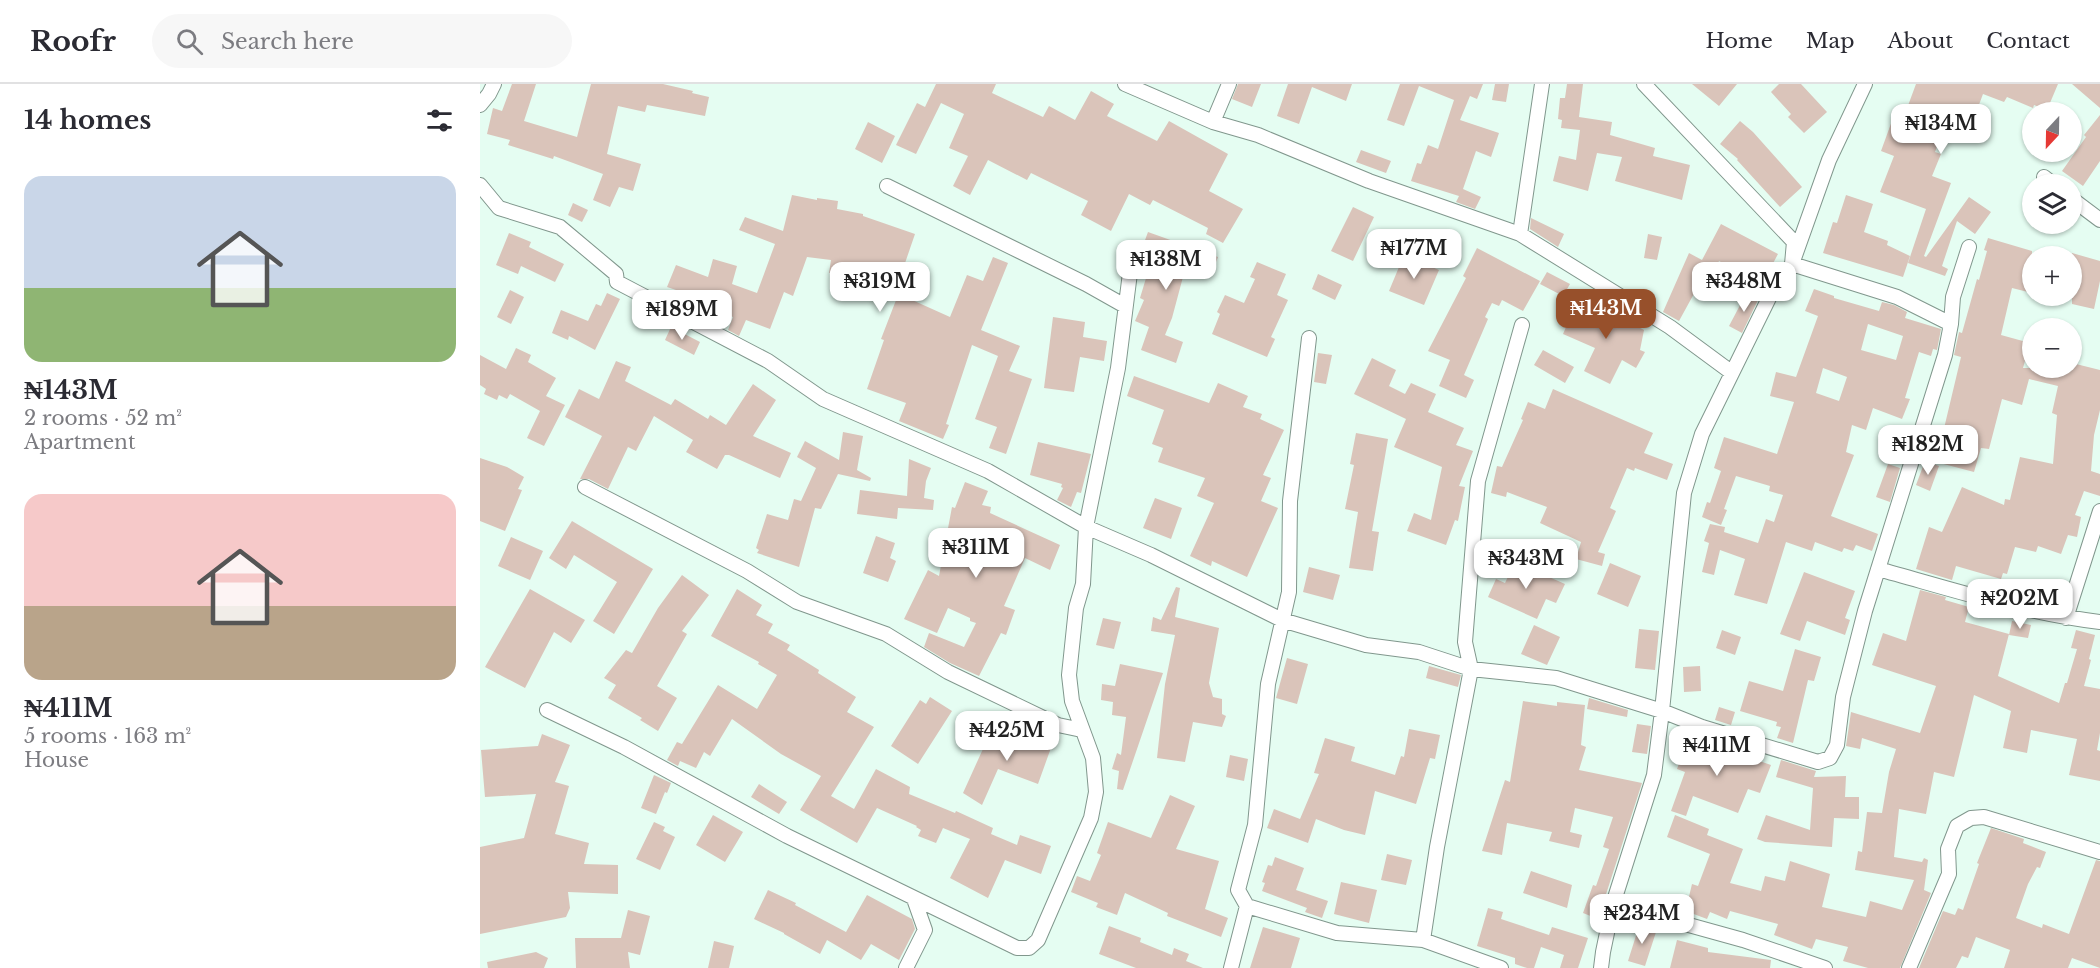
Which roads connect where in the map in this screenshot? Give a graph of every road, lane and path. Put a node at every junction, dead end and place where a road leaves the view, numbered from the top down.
1 (494, 84) edge
2 (1125, 84) edge
3 (1229, 84) edge
4 (1542, 84) edge
5 (1643, 84) edge
6 (1865, 84) edge
7 (480, 105) edge
8 (1213, 122) junction
9 (480, 185) edge
10 (887, 186) dead end
11 (2082, 206) edge
12 (2100, 220) edge
13 (1520, 234) junction
14 (1969, 247) dead end
15 (1792, 264) junction
16 (1131, 265) dead end
17 (1125, 306) junction
18 (1951, 324) junction
19 (1522, 325) dead end
20 (1309, 338) dead end
21 (1731, 372) junction
22 (585, 487) dead end
23 (2100, 511) edge
24 (1086, 527) junction
25 (1878, 569) junction
26 (2066, 618) junction
27 (1282, 620) junction
28 (2100, 622) edge
29 (1471, 669) junction
30 (547, 710) dead end
31 (1662, 711) junction
32 (1080, 724) junction
33 (2100, 852) edge
34 (914, 898) junction
35 (1613, 904) junction
36 (1247, 906) junction
37 (1423, 940) junction
38 (906, 968) edge
39 (1231, 968) edge
40 (1502, 968) edge
41 (1601, 968) edge
42 (1825, 968) edge
43 (1909, 968) edge

1 - 7 street
2 - 8 street
3 - 8 street
4 - 13 street
5 - 15 street
6 - 15 street
8 - 13 street
9 - 24 street
10 - 17 street
11 - 12 street
13 - 21 street
14 - 18 street
15 - 18 street
15 - 21 street
16 - 17 street
17 - 24 street
18 - 25 street
19 - 29 street
20 - 27 street
21 - 31 street
22 - 32 street
23 - 26 street
24 - 27 street
24 - 32 street
25 - 26 street
25 - 31 street
26 - 28 street
27 - 29 street
27 - 36 street
29 - 31 street
29 - 37 street
30 - 34 street
31 - 35 street
32 - 34 street
33 - 43 street
34 - 38 street
35 - 41 street
35 - 42 street
36 - 37 street
36 - 39 street
37 - 40 street

